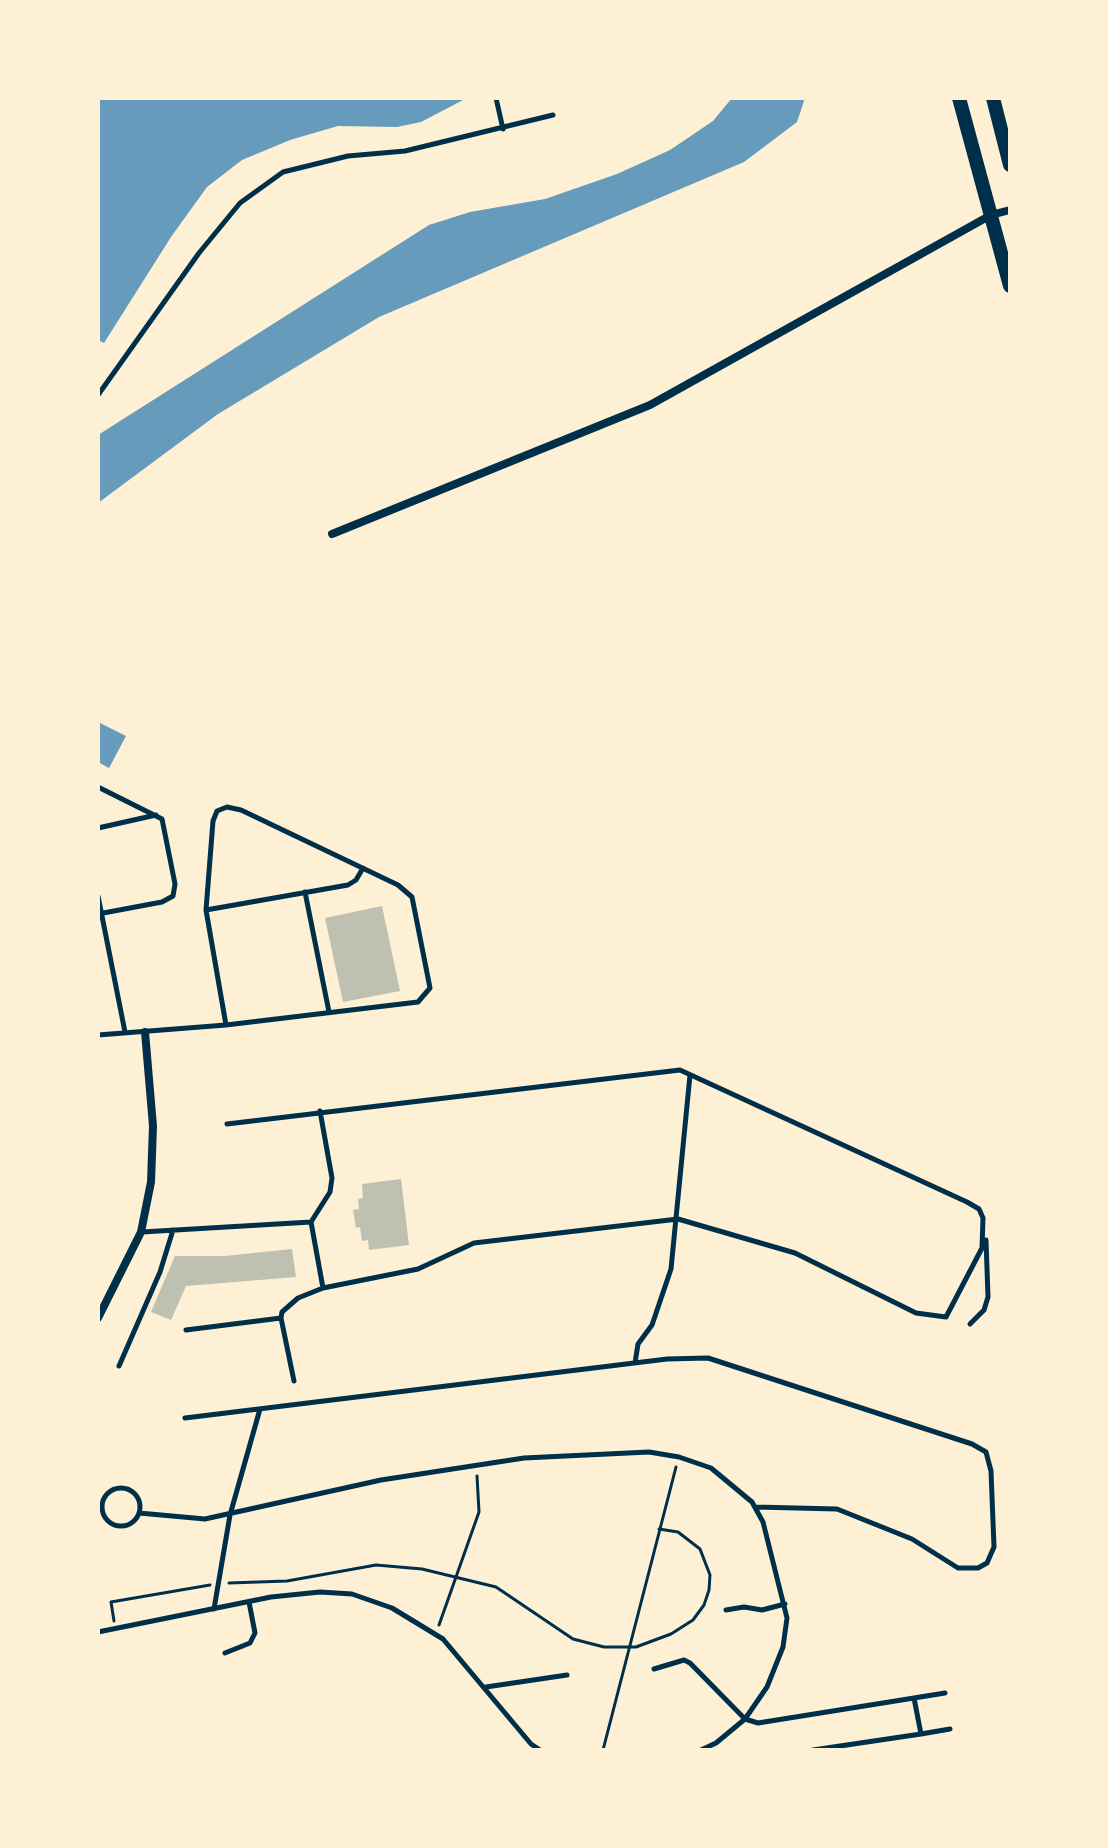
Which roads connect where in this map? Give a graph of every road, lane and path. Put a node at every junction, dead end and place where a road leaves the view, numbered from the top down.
1 (496, 98) edge
2 (959, 98) edge
3 (993, 98) edge
4 (553, 115) dead end
5 (503, 129) junction
6 (1010, 165) edge
7 (1010, 210) edge
8 (991, 215) junction
9 (1010, 286) edge
10 (98, 395) edge
11 (332, 534) dead end
12 (98, 787) edge
13 (156, 815) junction
14 (98, 828) edge
15 (363, 868) junction
16 (305, 892) junction
17 (98, 896) edge
18 (206, 910) junction
19 (100, 914) edge
20 (329, 1012) junction
21 (226, 1025) junction
22 (125, 1032) junction
23 (145, 1032) junction
24 (98, 1035) edge
25 (690, 1075) junction
26 (320, 1111) junction
27 (227, 1124) dead end
28 (678, 1219) junction
29 (311, 1222) junction
30 (985, 1227) junction
31 (173, 1230) junction
32 (141, 1232) junction
33 (323, 1288) junction
34 (98, 1318) edge
35 (281, 1318) junction
36 (970, 1324) dead end
37 (186, 1330) dead end
38 (635, 1363) junction
39 (119, 1366) dead end
40 (294, 1381) dead end
41 (260, 1409) junction
42 (185, 1418) dead end
43 (679, 1457) junction
44 (475, 1465) junction
45 (755, 1507) junction
46 (139, 1513) junction
47 (230, 1515) junction
48 (659, 1529) junction
49 (457, 1575) junction
50 (219, 1584) junction
51 (249, 1602) junction
52 (785, 1604) junction
53 (214, 1609) junction
54 (726, 1610) dead end
55 (116, 1629) junction
56 (98, 1632) edge
57 (436, 1635) junction
58 (630, 1646) junction
59 (225, 1653) dead end
60 (654, 1669) dead end
61 (567, 1675) dead end
62 (485, 1687) junction
63 (945, 1693) dead end
64 (914, 1698) junction
65 (745, 1719) junction
66 (950, 1729) dead end
67 (921, 1734) junction
68 (540, 1750) edge
69 (603, 1750) edge
70 (701, 1750) edge
71 (813, 1750) edge

1 - 5 lane
2 - 8 main road
3 - 6 main road
4 - 5 lane
5 - 10 lane
7 - 8 street
8 - 9 main road
8 - 11 street
12 - 13 lane
13 - 14 lane
13 - 19 lane
15 - 16 lane
15 - 18 lane
15 - 20 lane
16 - 18 lane
16 - 20 lane
17 - 19 lane
18 - 21 lane
19 - 22 lane
20 - 21 lane
21 - 23 lane
22 - 23 lane
22 - 24 lane
23 - 32 street
25 - 26 lane
25 - 28 lane
25 - 30 lane
26 - 27 lane
26 - 29 lane
28 - 30 lane
28 - 33 lane
28 - 38 lane
29 - 31 lane
29 - 33 lane
30 - 36 lane
31 - 32 lane
31 - 39 lane
32 - 34 street
33 - 35 lane
35 - 37 lane
35 - 40 lane
38 - 41 lane
38 - 45 lane
41 - 42 lane
41 - 47 lane
43 - 44 lane
43 - 45 lane
43 - 48 path
44 - 47 lane
44 - 49 path
45 - 52 lane
46 - 46 lane
46 - 47 lane
47 - 50 lane
48 - 58 path
48 - 58 path
49 - 50 path
49 - 57 path
49 - 58 path
50 - 53 lane
50 - 55 path
51 - 53 lane
51 - 57 lane
51 - 59 lane
52 - 54 lane
52 - 65 lane
53 - 55 lane
55 - 56 lane
57 - 62 lane
58 - 69 path
60 - 65 lane
61 - 62 lane
62 - 68 lane
63 - 64 lane
64 - 65 lane
64 - 67 lane
65 - 70 lane
66 - 67 lane
67 - 71 lane

